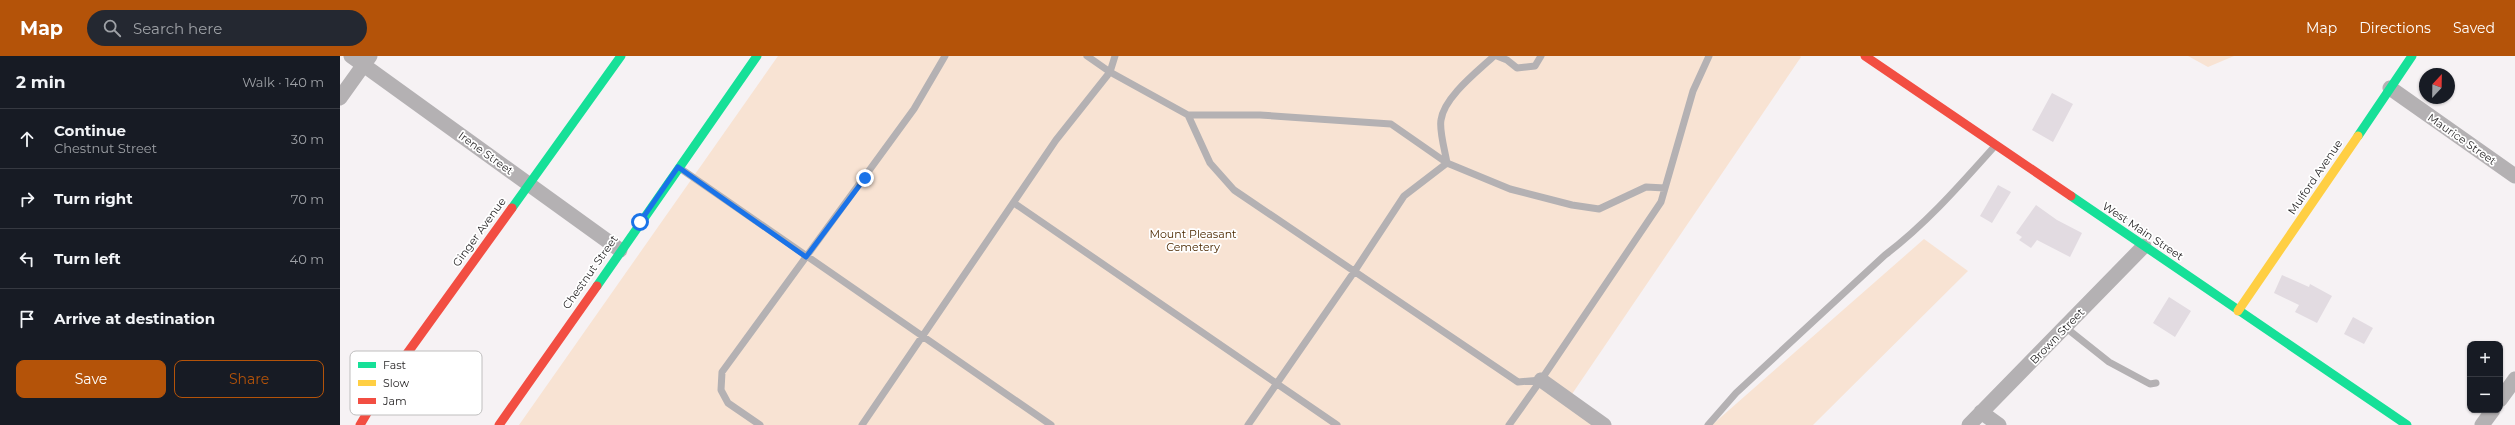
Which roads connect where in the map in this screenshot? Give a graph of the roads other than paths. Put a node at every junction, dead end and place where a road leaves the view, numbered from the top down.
1 (351, 56) edge
2 (621, 56) edge
3 (757, 56) edge
4 (945, 56) edge
5 (1087, 56) edge
6 (1115, 56) edge
7 (1496, 56) edge
8 (1541, 56) edge
9 (1709, 56) edge
10 (1865, 56) edge
11 (2412, 56) edge
12 (367, 60) edge
13 (1110, 72) junction
14 (2390, 88) junction
15 (340, 98) edge
16 (1188, 115) junction
17 (1996, 145) junction
18 (1447, 163) junction
19 (678, 167) junction
20 (2515, 176) edge
21 (529, 184) junction
22 (1665, 188) junction
23 (1014, 203) junction
24 (2144, 246) junction
25 (620, 250) junction
26 (806, 257) junction
27 (1354, 272) junction
28 (2238, 311) junction
29 (2065, 328) junction
30 (923, 337) junction
31 (409, 351) edge
32 (2515, 379) edge
33 (1540, 380) junction
34 (1278, 383) junction
35 (2156, 383) dead end
36 (2503, 396) edge
37 (1981, 412) junction
38 (2491, 413) edge
39 (366, 415) edge
40 (360, 425) edge
41 (499, 425) edge
42 (760, 425) edge
43 (862, 425) edge
44 (1051, 425) edge
45 (1248, 425) edge
46 (1338, 425) edge
47 (1509, 425) edge
48 (1604, 425) edge
49 (1708, 425) edge
50 (1968, 425) edge
51 (1999, 425) edge
52 (2407, 425) edge
53 (2482, 425) edge

1 - 12 street, Irene Street
2 - 21 main road, Ginger Avenue
3 - 19 main road, Chestnut Street
4 - 26 lane
5 - 13 lane
6 - 13 lane
7 - 8 lane
7 - 18 lane
9 - 22 lane
10 - 17 main road, West Main Street
11 - 14 main road, Mulford Avenue
12 - 15 street
12 - 21 street, Irene Street
13 - 16 lane
13 - 23 lane
14 - 20 street, Maurice Street
14 - 28 main road, Mulford Avenue
16 - 18 lane
16 - 27 lane
17 - 24 main road, West Main Street
17 - 49 lane
18 - 22 lane
18 - 27 lane
19 - 25 main road, Chestnut Street
19 - 26 lane
21 - 25 street, Irene Street
21 - 31 main road, Ginger Avenue
22 - 33 lane
23 - 30 lane
23 - 34 lane
24 - 28 main road, West Main Street
24 - 29 street, Brown Street
25 - 41 main road, Chestnut Street
26 - 30 lane
26 - 42 lane
27 - 33 lane
27 - 34 lane
28 - 52 main road, West Main Street
29 - 35 lane
29 - 37 street, Brown Street
30 - 43 lane
30 - 44 lane
32 - 36 street
33 - 47 lane
33 - 48 street
34 - 45 lane
34 - 46 lane
37 - 50 street, Brown Street
37 - 51 street
38 - 53 street
39 - 40 main road, Ginger Avenue

